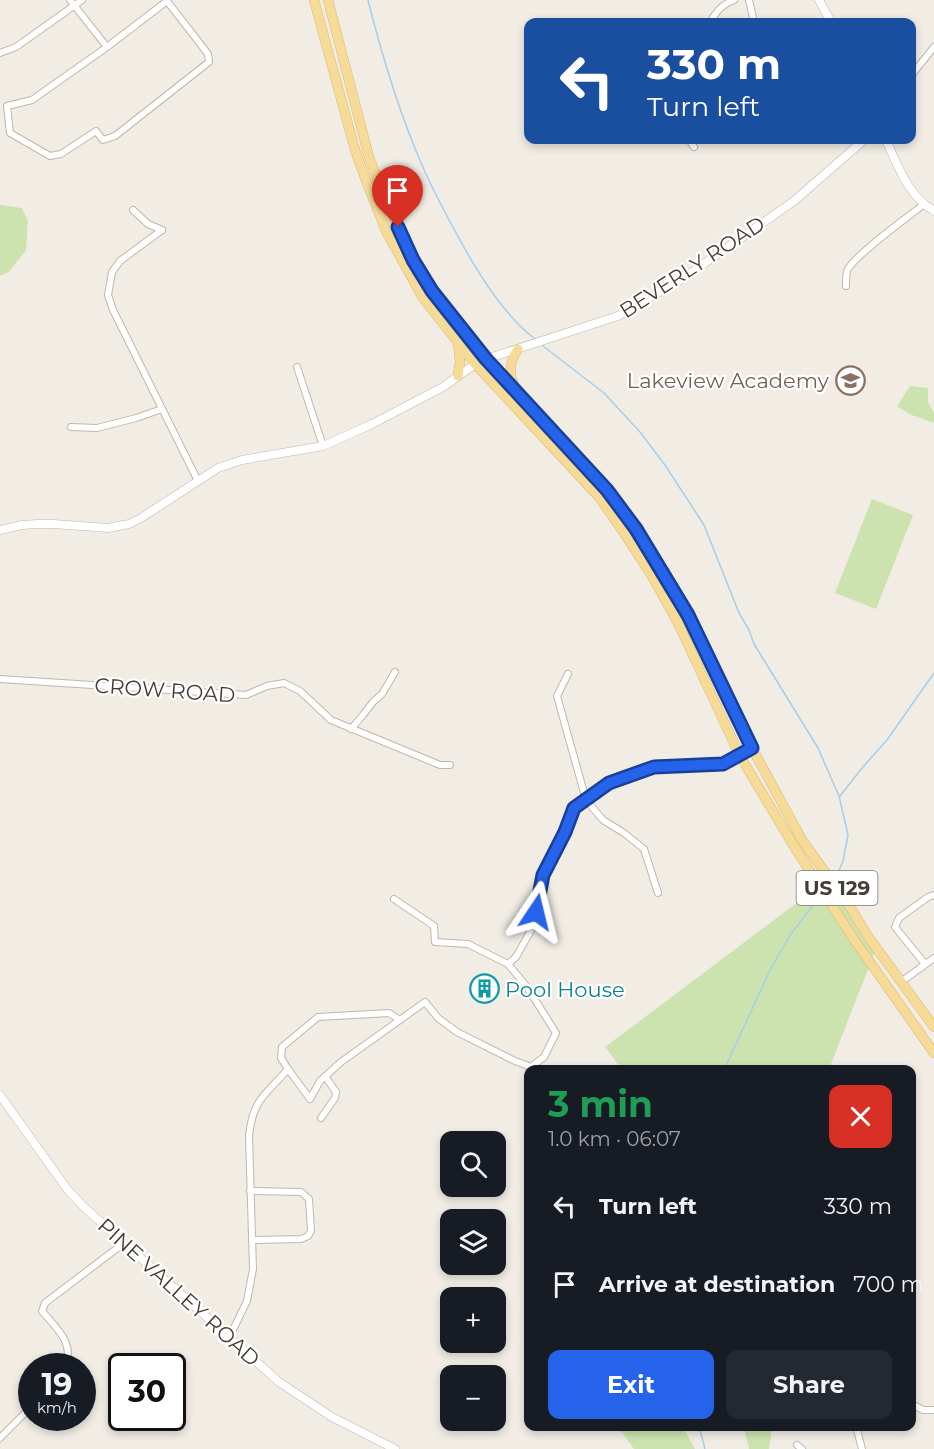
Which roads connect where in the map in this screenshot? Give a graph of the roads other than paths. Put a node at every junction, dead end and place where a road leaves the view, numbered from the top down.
1 (82, 0) edge
2 (314, 0) edge
3 (328, 0) edge
4 (734, 0) edge
5 (749, 0) edge
6 (819, 0) edge
7 (72, 3) edge
8 (713, 18) edge
9 (753, 18) edge
10 (829, 18) edge
11 (106, 47) junction
12 (934, 47) edge
13 (0, 53) edge
14 (916, 70) edge
15 (692, 144) edge
16 (859, 144) edge
17 (888, 144) edge
18 (694, 147) dead end
19 (923, 205) junction
20 (133, 210) dead end
21 (934, 211) edge
22 (846, 286) dead end
23 (457, 341) junction
24 (518, 349) junction
25 (486, 359) junction
26 (475, 364) junction
27 (297, 367) dead end
28 (458, 376) junction
29 (518, 393) junction
30 (162, 409) junction
31 (71, 427) dead end
32 (323, 446) junction
33 (198, 481) junction
34 (0, 530) edge
35 (395, 672) dead end
36 (568, 674) dead end
37 (0, 679) edge
38 (351, 729) junction
39 (752, 748) junction
40 (740, 756) junction
41 (450, 765) dead end
42 (586, 800) junction
43 (658, 893) dead end
44 (934, 895) edge
45 (394, 899) dead end
46 (934, 958) edge
47 (508, 964) junction
48 (925, 964) junction
49 (901, 982) junction
50 (889, 990) junction
51 (400, 1020) junction
52 (934, 1027) edge
53 (934, 1053) edge
54 (528, 1065) edge
55 (532, 1065) edge
56 (288, 1069) junction
57 (325, 1076) junction
58 (0, 1095) edge
59 (321, 1118) dead end
60 (250, 1191) junction
61 (252, 1240) junction
62 (124, 1243) junction
63 (230, 1336) junction
64 (68, 1353) edge
65 (916, 1406) edge
66 (934, 1410) edge
67 (18, 1420) edge
68 (857, 1431) edge
69 (0, 1438) edge
70 (395, 1449) edge
71 (862, 1449) edge

1 - 7 street
2 - 23 main road, US 129
3 - 25 main road, US 129
4 - 8 street
5 - 9 street
6 - 10 street
7 - 11 street
7 - 13 street
11 - 11 street
12 - 14 street
15 - 18 street
16 - 24 street, BEVERLY ROAD
17 - 19 street
19 - 21 street
19 - 22 street
20 - 30 street
23 - 26 main road, US 129
23 - 28 main road
24 - 25 street, BEVERLY ROAD
24 - 29 main road
25 - 26 street, BEVERLY ROAD
25 - 29 main road, US 129
26 - 28 street, BEVERLY ROAD
26 - 40 main road, US 129
27 - 32 street
28 - 32 street, BEVERLY ROAD
29 - 39 main road, US 129
30 - 31 street
30 - 33 street
32 - 33 street, BEVERLY ROAD
33 - 34 street, BEVERLY ROAD
35 - 38 street
36 - 42 street
37 - 38 street, CROW ROAD
38 - 41 street, CROW ROAD
39 - 40 street
39 - 49 main road, US 129
40 - 42 street
40 - 50 main road, US 129
42 - 43 street
42 - 47 street
44 - 48 street
45 - 47 street
46 - 48 street
47 - 55 street
48 - 49 street
49 - 50 main road
49 - 52 main road, US 129
50 - 53 main road, US 129
51 - 54 street
51 - 56 street
51 - 57 street
56 - 57 street
56 - 60 street
57 - 59 street
58 - 62 street, PINE VALLEY ROAD
60 - 61 street
60 - 61 street
61 - 63 street
62 - 63 street, PINE VALLEY ROAD
62 - 64 street
63 - 70 street, PINE VALLEY ROAD
65 - 66 street
67 - 69 street
68 - 71 street

